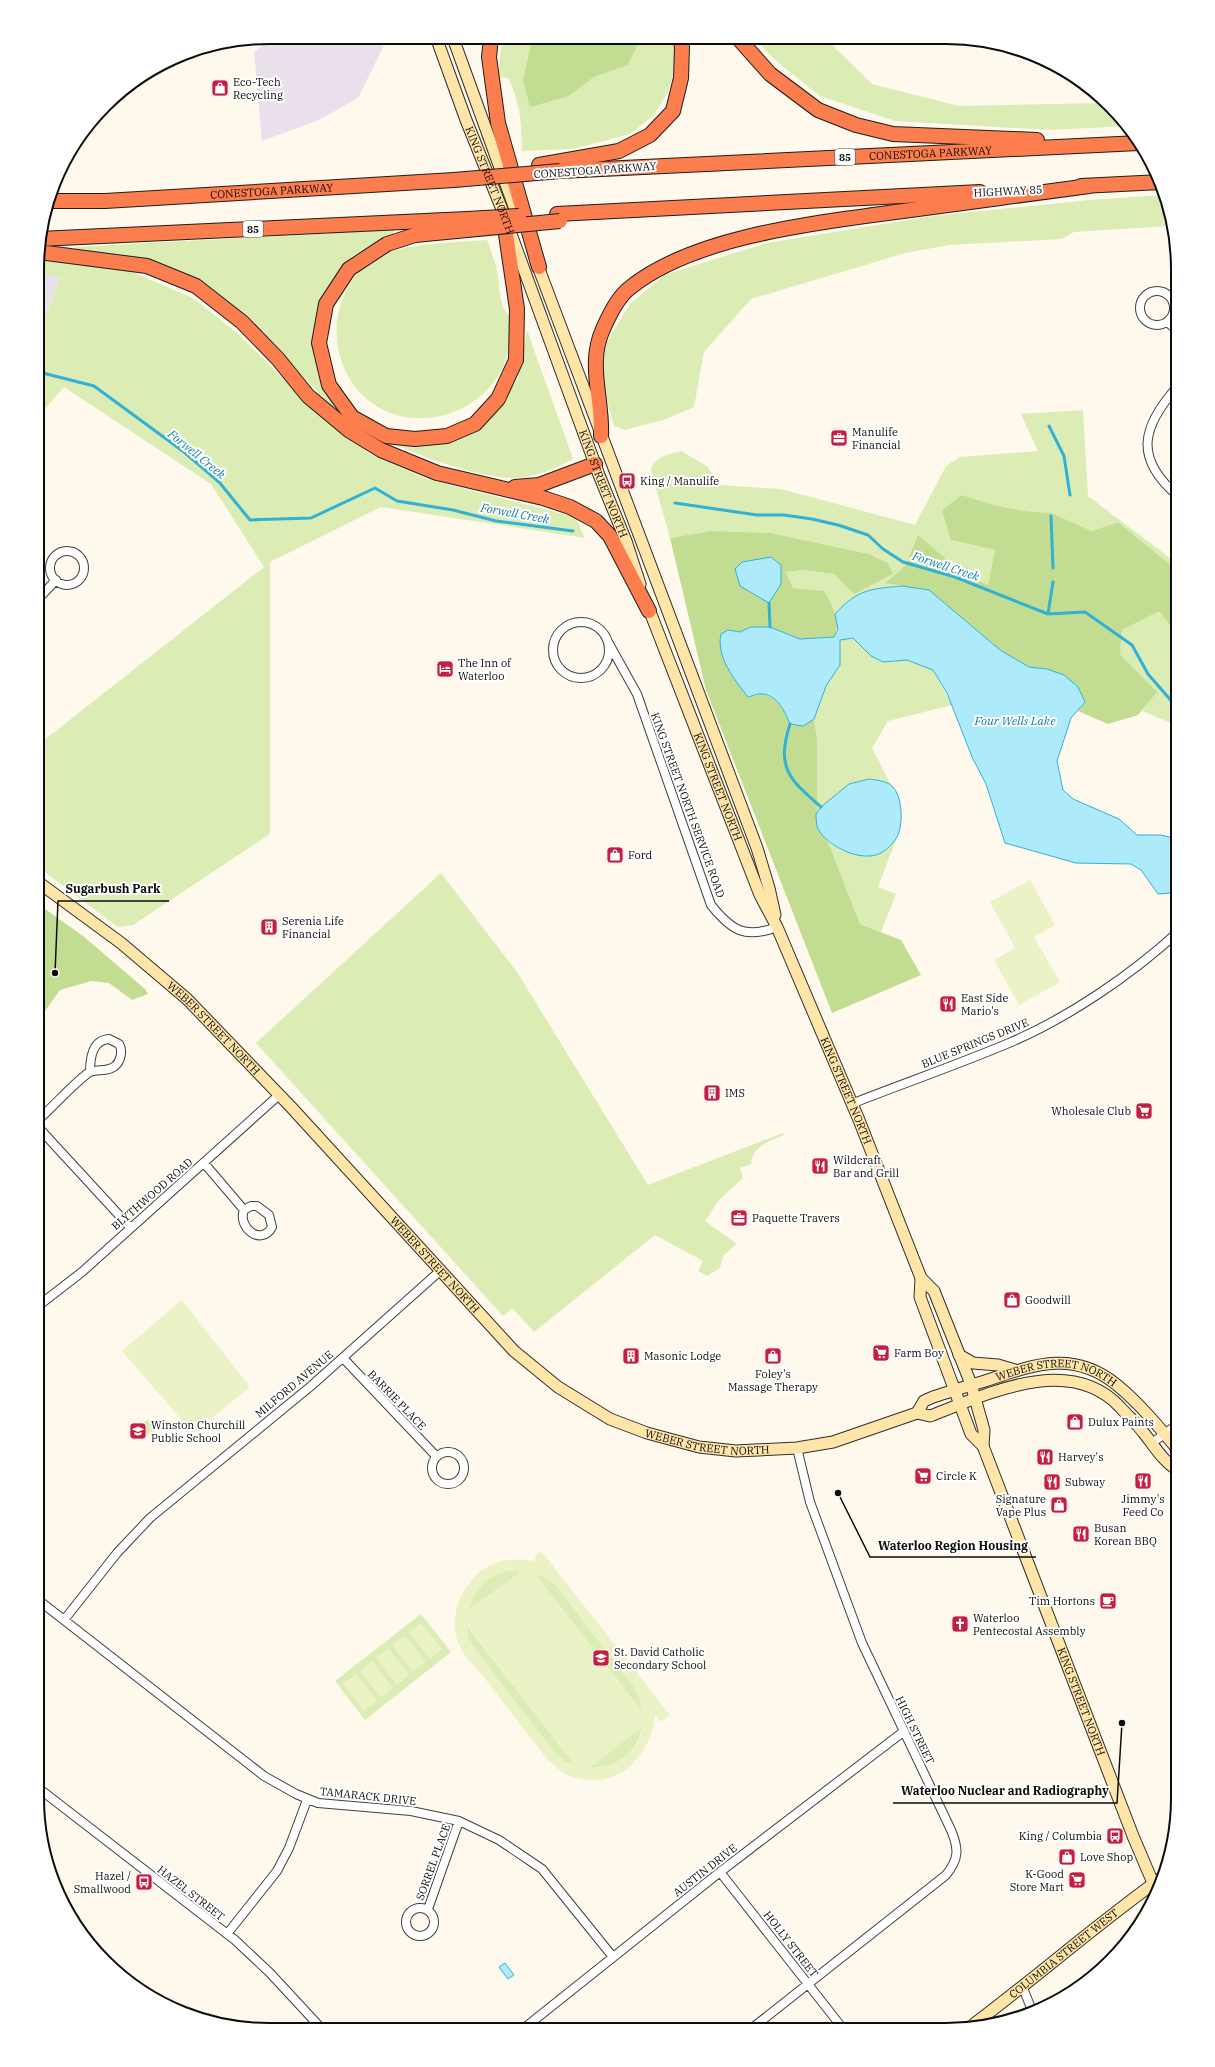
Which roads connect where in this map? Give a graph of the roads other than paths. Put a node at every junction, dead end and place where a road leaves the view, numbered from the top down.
1 (438, 44) edge
2 (455, 44) edge
3 (491, 44) edge
4 (681, 44) edge
5 (743, 44) edge
6 (1132, 143) edge
7 (1132, 143) edge
8 (454, 180) junction
9 (1154, 182) edge
10 (1089, 186) junction
11 (55, 200) edge
12 (503, 212) junction
13 (467, 224) junction
14 (46, 239) edge
15 (44, 253) edge
16 (539, 267) junction
17 (1171, 299) edge
18 (1171, 317) edge
19 (1167, 322) junction
20 (1171, 325) edge
21 (1171, 394) edge
22 (601, 436) junction
23 (595, 464) junction
24 (483, 484) junction
25 (1171, 489) edge
26 (56, 580) junction
27 (44, 592) edge
28 (649, 611) junction
29 (608, 642) junction
30 (44, 886) edge
31 (777, 927) junction
32 (1171, 939) edge
33 (90, 1072) junction
34 (279, 1095) junction
35 (851, 1104) junction
36 (44, 1114) edge
37 (44, 1134) edge
38 (204, 1163) junction
39 (244, 1210) dead end
40 (130, 1227) junction
41 (441, 1270) junction
42 (921, 1278) junction
43 (44, 1301) edge
44 (959, 1355) junction
45 (343, 1358) junction
46 (1015, 1370) junction
47 (971, 1384) junction
48 (955, 1390) junction
49 (976, 1399) junction
50 (961, 1405) junction
51 (917, 1413) junction
52 (1171, 1429) edge
53 (1164, 1434) junction
54 (1171, 1442) edge
55 (1152, 1443) junction
56 (983, 1446) junction
57 (797, 1448) junction
58 (436, 1456) junction
59 (1171, 1464) edge
60 (44, 1604) edge
61 (64, 1620) junction
62 (903, 1732) junction
63 (44, 1792) edge
64 (307, 1800) junction
65 (459, 1821) junction
66 (720, 1872) junction
67 (1154, 1884) edge
68 (1152, 1889) edge
69 (428, 1909) dead end
70 (227, 1934) junction
71 (613, 1957) junction
72 (808, 1984) junction
73 (1023, 1988) junction
74 (1030, 2007) edge
75 (979, 2020) edge
76 (316, 2023) edge
77 (530, 2023) edge
78 (760, 2023) edge
79 (839, 2023) edge

1 - 12 main road, KING STREET NORTH
2 - 16 main road, KING STREET NORTH
3 - 16 highway
4 - 8 highway, bridge
5 - 6 highway
7 - 8 highway, CONESTOGA PARKWAY / 85, bridge
8 - 11 highway, CONESTOGA PARKWAY / 85
9 - 10 highway, 85
10 - 13 highway, HIGHWAY 85 / 85, bridge
10 - 22 highway
12 - 13 highway
12 - 23 main road, KING STREET NORTH
13 - 14 highway, 85
15 - 24 highway
16 - 22 main road, KING STREET NORTH
17 - 19 street
18 - 19 street
19 - 20 street
21 - 25 street
22 - 31 main road, KING STREET NORTH
23 - 24 highway
23 - 28 main road, KING STREET NORTH
24 - 28 highway
26 - 26 street
26 - 27 street
28 - 31 main road, KING STREET NORTH
29 - 29 street, KING STREET NORTH SERVICE ROAD
29 - 31 street, KING STREET NORTH SERVICE ROAD
30 - 34 main road, WEBER STREET NORTH
31 - 35 main road, KING STREET NORTH
32 - 35 street, BLUE SPRINGS DRIVE
33 - 33 street
33 - 36 street
34 - 38 street, BLYTHWOOD ROAD
34 - 41 main road, WEBER STREET NORTH
35 - 42 main road, KING STREET NORTH
37 - 40 street
38 - 39 street
38 - 40 street, BLYTHWOOD ROAD
40 - 43 street, BLYTHWOOD ROAD
41 - 45 street, MILFORD AVENUE
41 - 57 main road, WEBER STREET NORTH
42 - 44 main road, KING STREET NORTH
42 - 48 main road, KING STREET NORTH
44 - 46 main road
44 - 47 main road, KING STREET NORTH
45 - 58 street, BARRIE PLACE
45 - 61 street, MILFORD AVENUE
46 - 47 main road, WEBER STREET NORTH
46 - 53 main road, WEBER STREET NORTH
47 - 48 main road, WEBER STREET NORTH
47 - 49 main road, KING STREET NORTH
48 - 50 main road, KING STREET NORTH
48 - 51 main road, WEBER STREET NORTH
49 - 50 main road, WEBER STREET NORTH
49 - 55 main road, WEBER STREET NORTH
49 - 56 main road, KING STREET NORTH
50 - 51 main road, WEBER STREET NORTH
50 - 56 main road, KING STREET NORTH
51 - 57 main road, WEBER STREET NORTH
52 - 53 street
53 - 54 main road, WEBER STREET NORTH
53 - 55 street
55 - 59 main road, WEBER STREET NORTH
56 - 67 main road, KING STREET NORTH
57 - 62 street, HIGH STREET
58 - 58 street
60 - 61 street, TAMARACK DRIVE
61 - 64 street, TAMARACK DRIVE
62 - 66 street, AUSTIN DRIVE
62 - 72 street, HIGH STREET
63 - 70 street, HAZEL STREET
64 - 65 street, TAMARACK DRIVE
64 - 70 street
65 - 69 street, SORREL PLACE
65 - 71 street, TAMARACK DRIVE
66 - 71 street, AUSTIN DRIVE
66 - 72 street, HOLLY STREET
68 - 73 main road, COLUMBIA STREET WEST
70 - 76 street, HAZEL STREET
71 - 77 street, AUSTIN DRIVE
72 - 78 street, HIGH STREET
72 - 79 street, HOLLY STREET
73 - 74 street
73 - 75 main road, COLUMBIA STREET WEST

